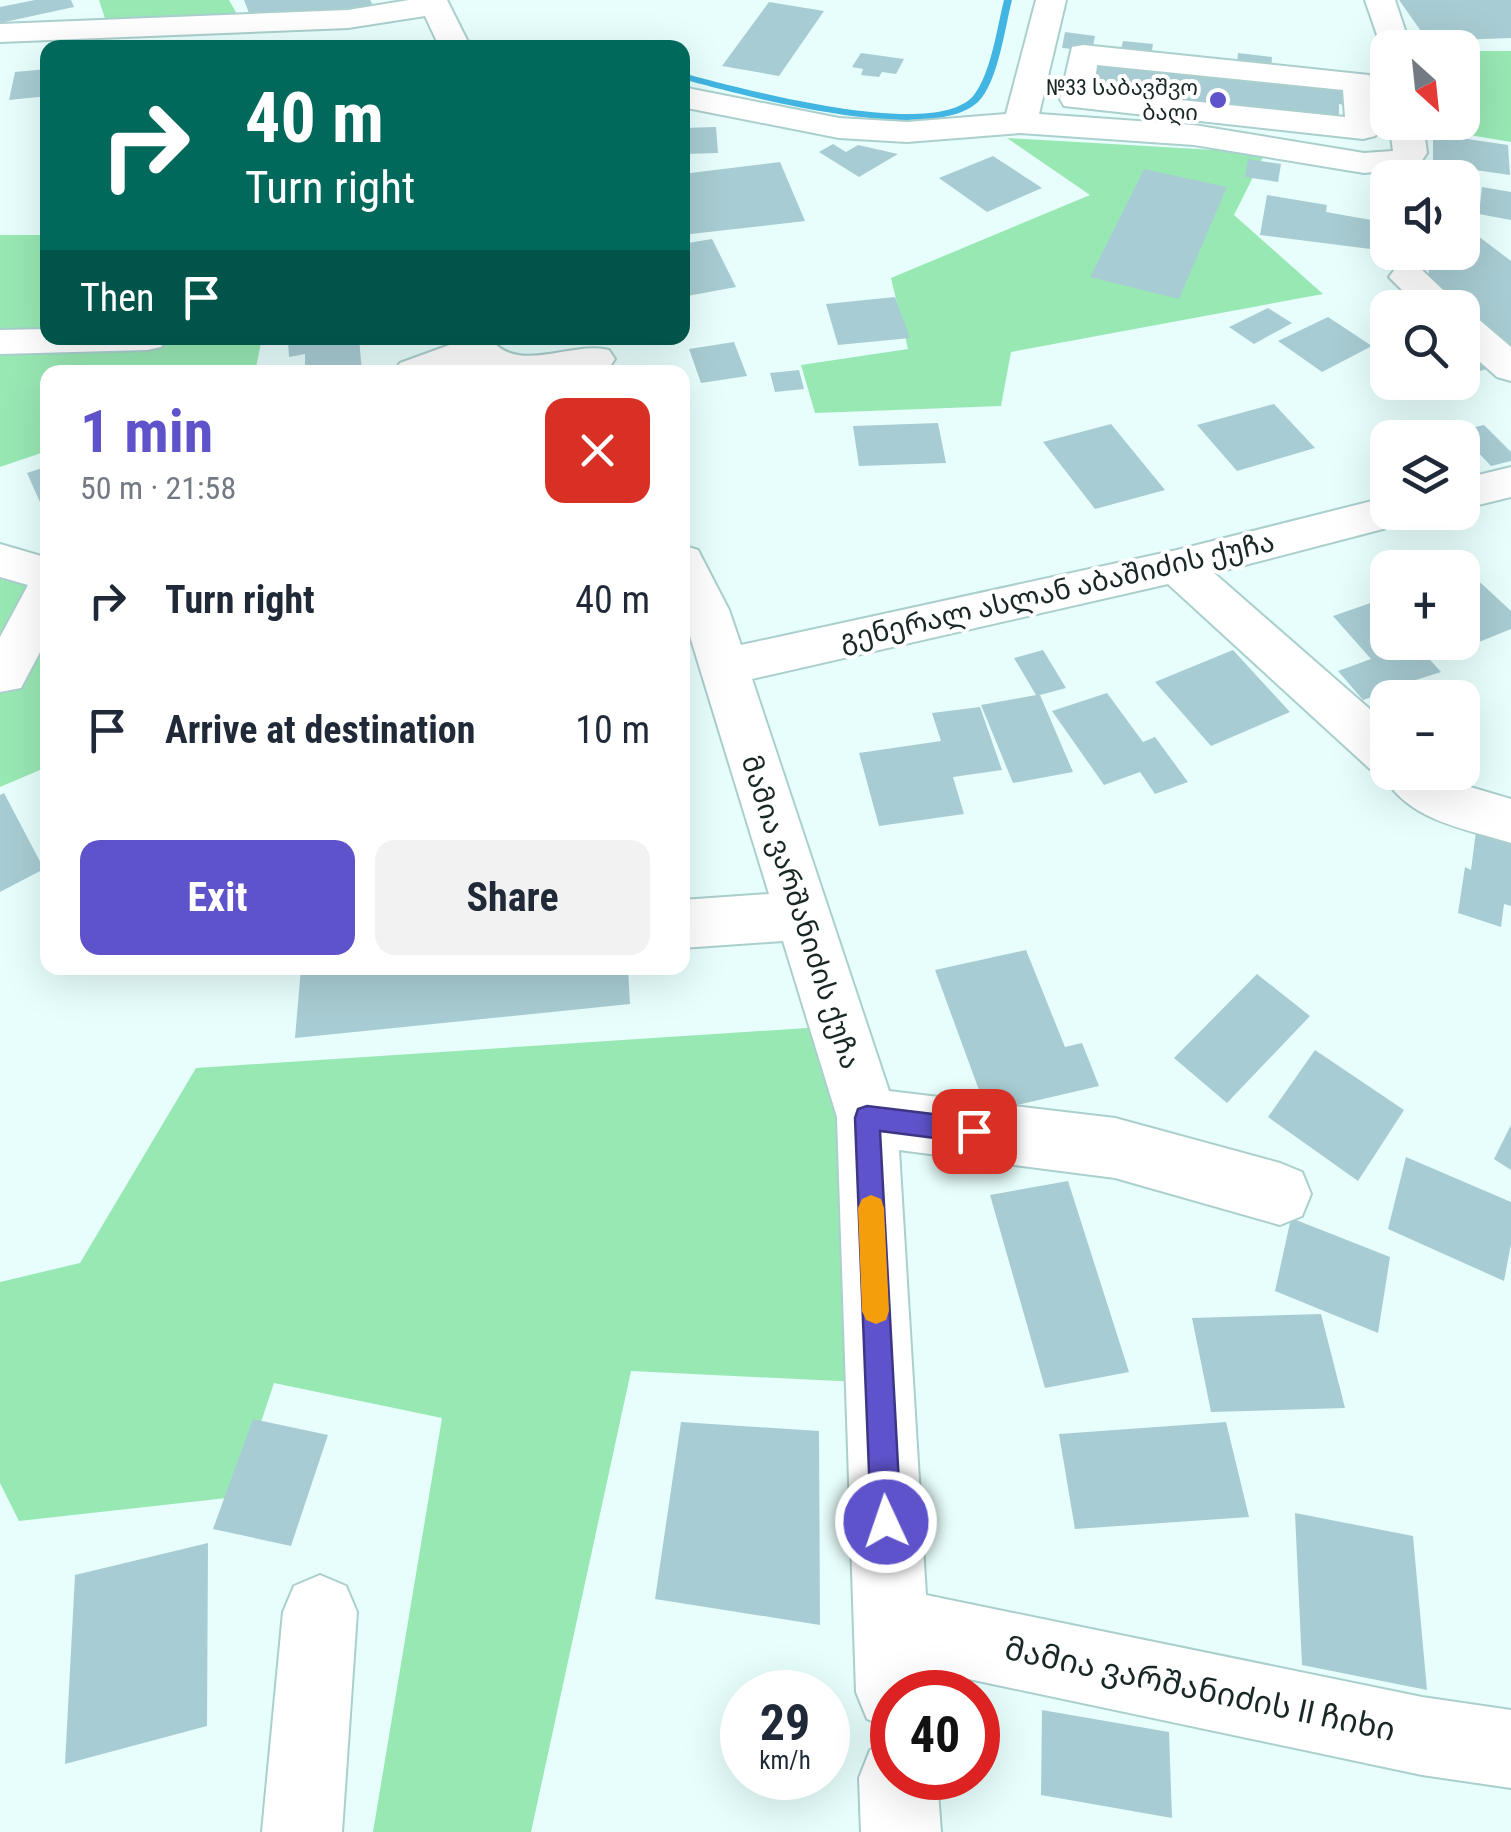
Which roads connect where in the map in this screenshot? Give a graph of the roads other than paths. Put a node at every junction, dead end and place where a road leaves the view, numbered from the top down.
1 (1050, 0) edge
2 (1380, 0) edge
3 (433, 2) edge
4 (1390, 30) edge
5 (0, 33) edge
6 (114, 40) edge
7 (452, 40) edge
8 (40, 42) edge
9 (40, 50) edge
10 (0, 62) edge
11 (690, 99) edge
12 (1374, 105) edge
13 (1020, 123) junction
14 (1408, 140) edge
15 (1408, 277) dead end
16 (1423, 290) edge
17 (1480, 341) edge
18 (0, 342) edge
19 (40, 342) edge
20 (470, 345) edge
21 (477, 345) edge
22 (594, 356) edge
23 (428, 365) edge
24 (505, 365) edge
25 (554, 365) edge
26 (1511, 368) edge
27 (1511, 482) edge
28 (1480, 490) edge
29 (1370, 517) edge
30 (0, 560) edge
31 (1177, 566) junction
32 (40, 572) edge
33 (694, 611) edge
34 (40, 612) edge
35 (724, 667) junction
36 (17, 674) edge
37 (1370, 740) edge
38 (1426, 790) edge
39 (1511, 820) edge
40 (800, 916) junction
41 (690, 923) edge
42 (867, 1118) junction
43 (1280, 1194) dead end
44 (320, 1612) dead end
45 (892, 1659) edge
46 (1511, 1749) edge
47 (899, 1800) edge
48 (302, 1832) edge
49 (901, 1832) edge

1 - 13 street
2 - 4 street
3 - 6 street
3 - 7 street
5 - 8 street
9 - 10 street
11 - 13 street
12 - 12 street
13 - 14 street
15 - 16 street
17 - 26 street
18 - 19 street
20 - 23 street
21 - 24 street
22 - 25 street
27 - 28 street
29 - 31 street, გენერალ ასლან აბაშიძის ქუჩა
30 - 32 street
31 - 35 street, გენერალ ასლან აბაშიძის ქუჩა
31 - 37 street
33 - 35 street, მამია ვარშანიძის ქუჩა
34 - 36 street
35 - 40 street, მამია ვარშანიძის ქუჩა
38 - 39 street
40 - 41 street
40 - 42 street, მამია ვარშანიძის ქუჩა
42 - 43 street
42 - 45 street, მამია ვარშანიძის ქუჩა
44 - 48 street
45 - 46 street, მამია ვარშანიძის II ჩიხი
47 - 49 street

